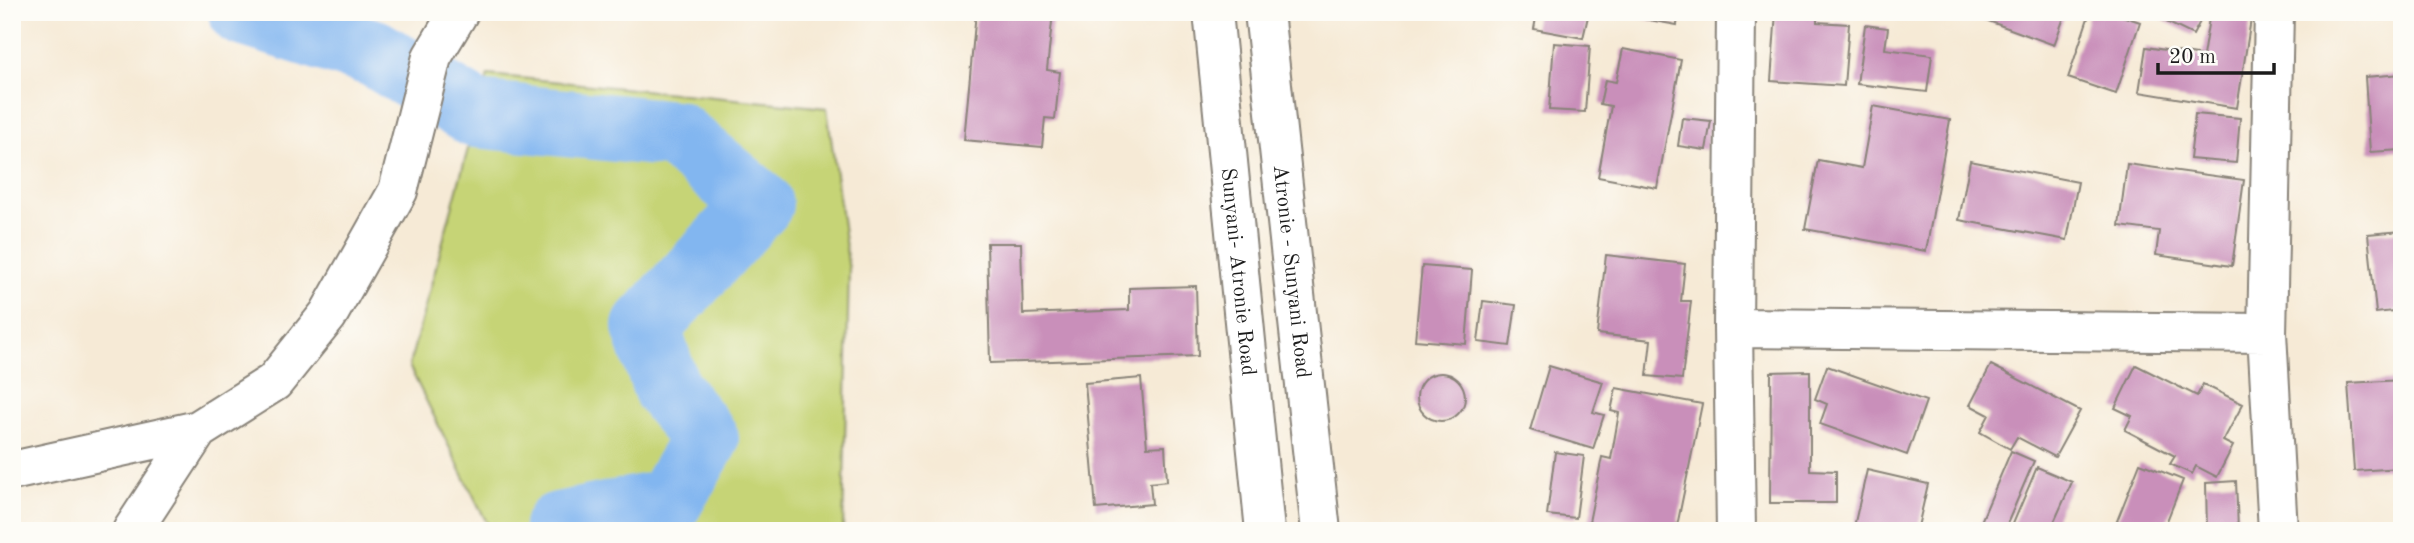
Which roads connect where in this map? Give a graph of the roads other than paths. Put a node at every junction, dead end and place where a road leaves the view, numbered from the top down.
1 (458, 12) edge
2 (1213, 12) edge
3 (1264, 12) edge
4 (1736, 12) edge
5 (2274, 12) edge
6 (1733, 328) junction
7 (2267, 333) junction
8 (198, 430) junction
9 (12, 471) edge
10 (131, 531) edge
11 (1265, 531) edge
12 (1321, 531) edge
13 (1736, 531) edge
14 (2278, 531) edge

1 - 8 main road
2 - 11 main road, Sunyani- Atronie Road
3 - 12 main road, Atronie - Sunyani Road
4 - 6 main road
5 - 7 main road
6 - 7 main road
6 - 13 main road
7 - 14 main road
8 - 9 main road
8 - 10 main road

